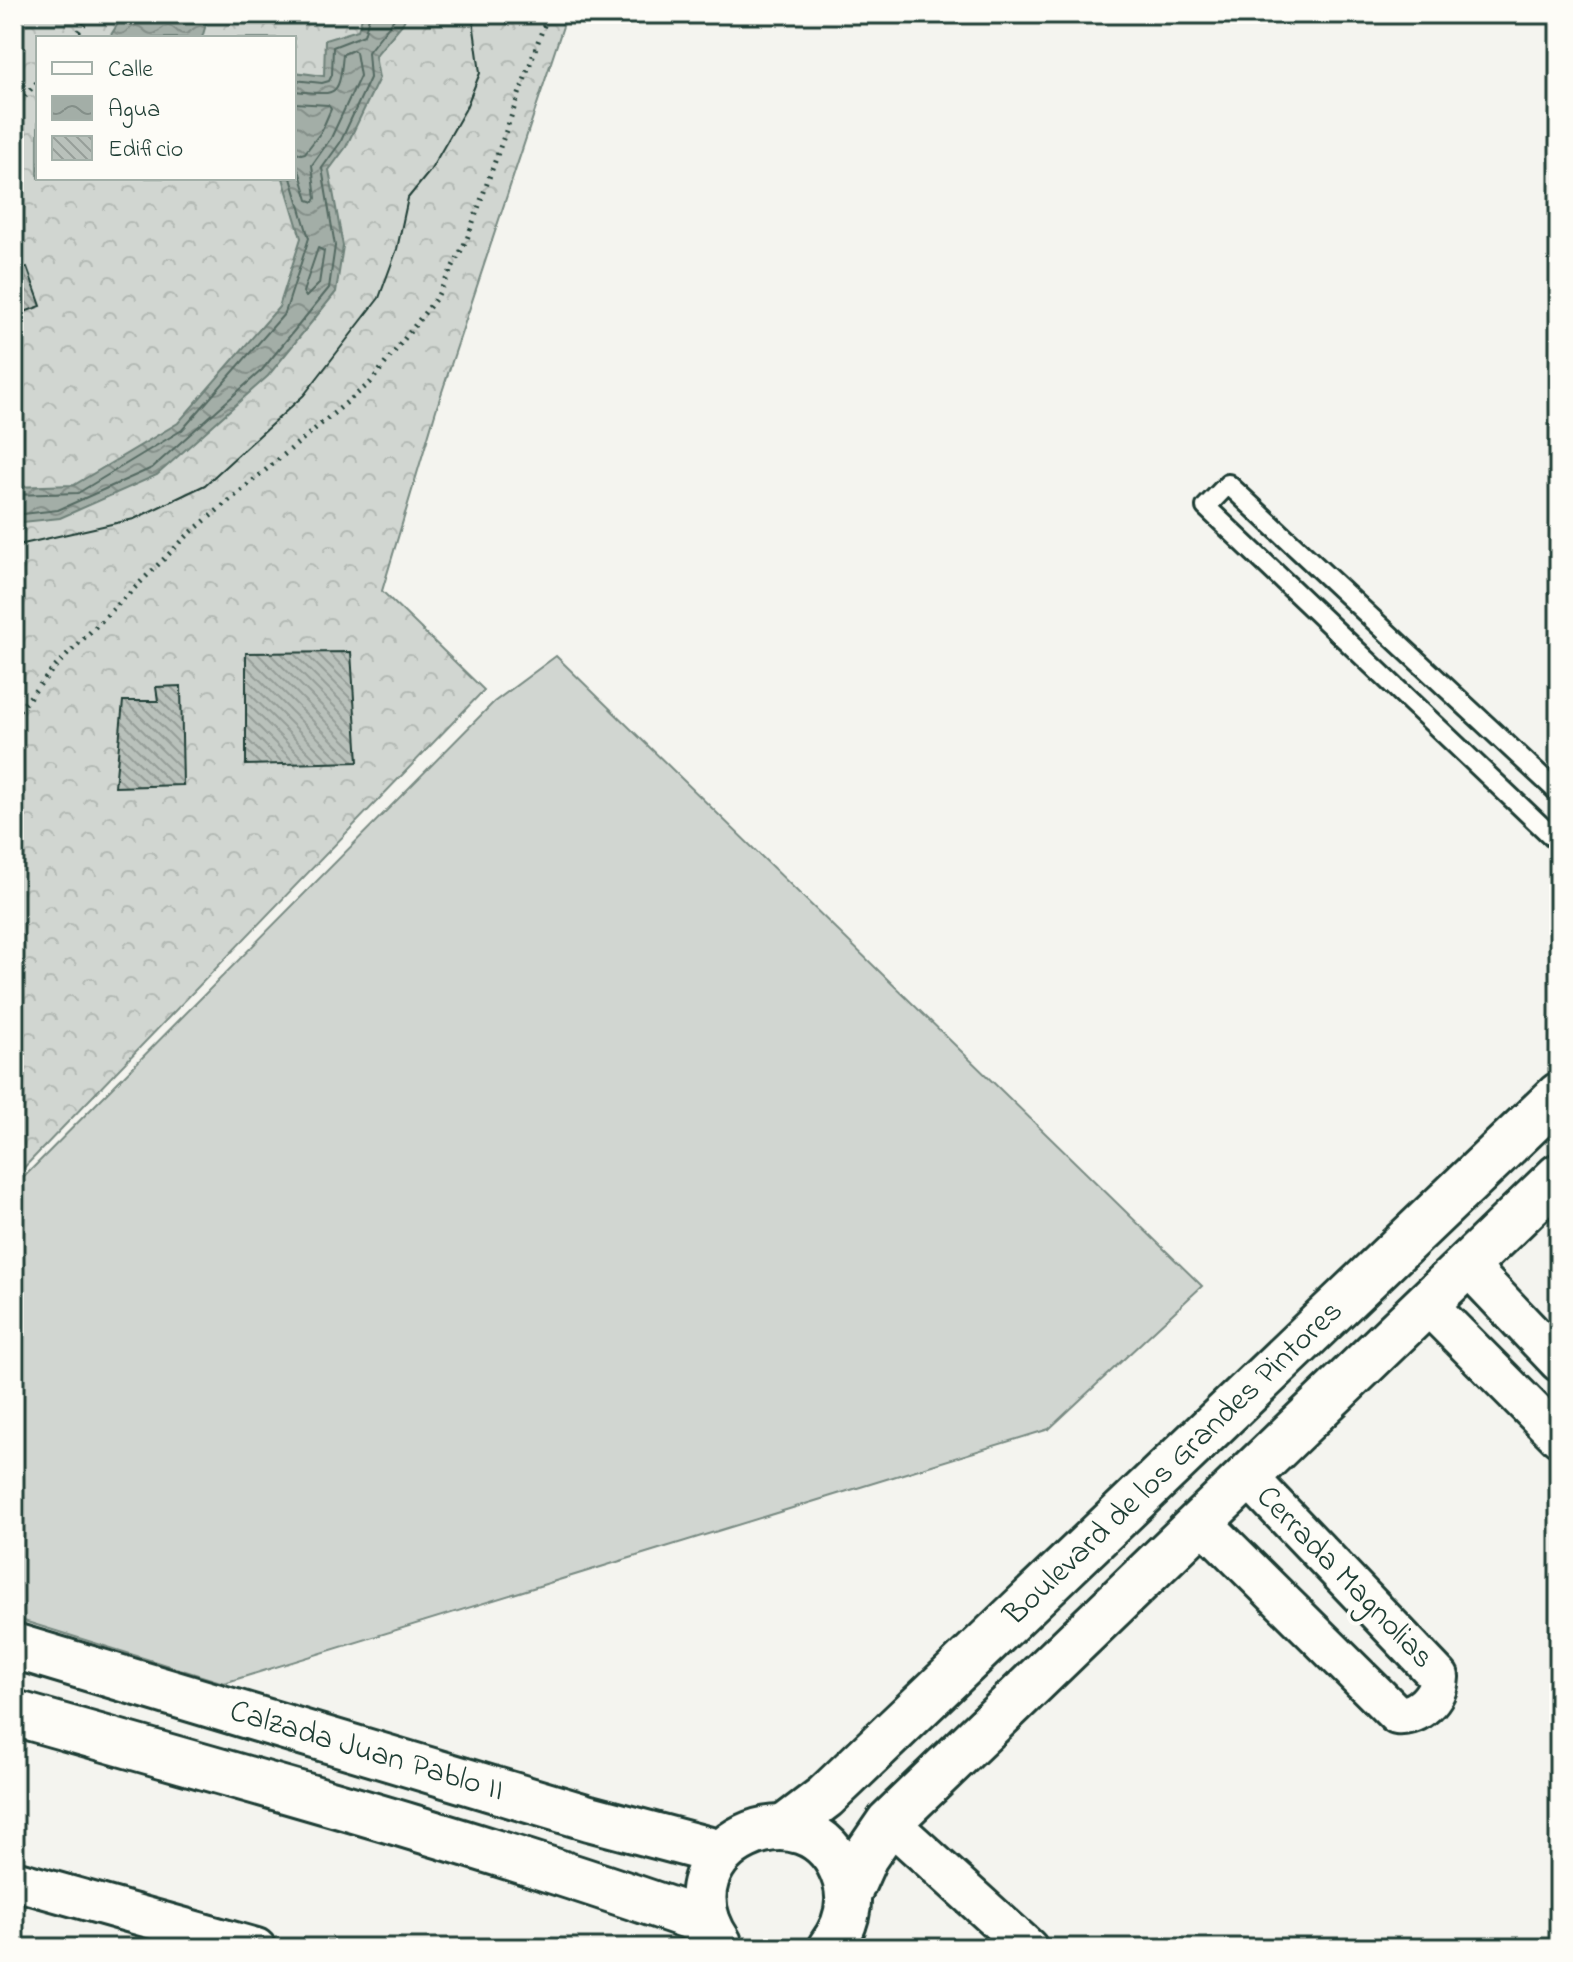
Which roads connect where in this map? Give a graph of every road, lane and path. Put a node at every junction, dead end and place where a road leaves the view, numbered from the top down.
1 (91, 14) edge
2 (548, 14) edge
3 (75, 36) edge
4 (36, 83) edge
5 (14, 108) edge
6 (14, 716) edge
7 (1559, 793) edge
8 (1559, 843) edge
9 (1559, 1095) edge
10 (1559, 1176) edge
11 (1467, 1265) junction
12 (1427, 1304) junction
13 (1559, 1362) edge
14 (1559, 1437) edge
15 (1248, 1477) junction
16 (1201, 1521) junction
17 (14, 1646) edge
18 (14, 1713) edge
19 (889, 1822) junction
20 (784, 1828) junction
21 (721, 1853) junction
22 (14, 1880) edge
23 (849, 1893) junction
24 (716, 1935) edge
25 (256, 1948) edge
26 (830, 1948) edge
27 (1028, 1948) edge

1 - 3 path
2 - 6 path
4 - 5 path
7 - 8 lane
9 - 20 street, Boulevard de los Grandes Pintores
10 - 11 street, Boulevard de los Grandes Pintores
11 - 12 street, Boulevard de los Grandes Pintores
11 - 13 street
12 - 14 street
12 - 15 street, Boulevard de los Grandes Pintores
15 - 16 street, Boulevard de los Grandes Pintores
15 - 16 street, Cerrada Magnolias
16 - 19 street, Boulevard de los Grandes Pintores
17 - 21 street, Calzada Juan Pablo II
18 - 24 street, Calzada Juan Pablo II
19 - 23 street, Boulevard de los Grandes Pintores
19 - 27 street
20 - 21 street
20 - 23 street
21 - 24 street
22 - 25 street
23 - 26 street, Boulevard de los Grandes Pintores

